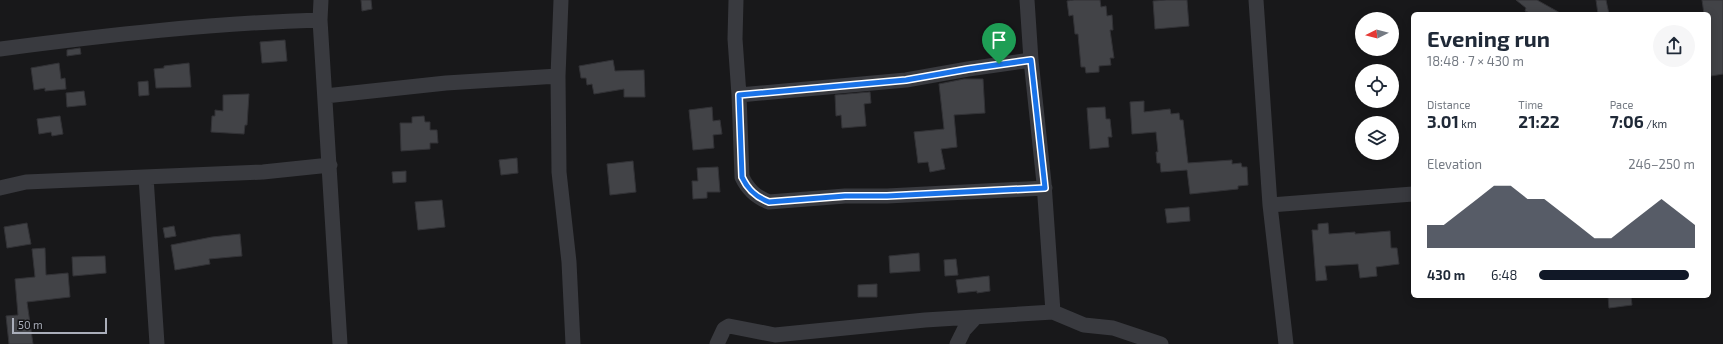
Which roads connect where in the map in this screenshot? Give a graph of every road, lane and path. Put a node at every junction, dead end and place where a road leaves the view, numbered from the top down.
1 (321, 0) edge
2 (561, 0) edge
3 (736, 0) edge
4 (1027, 0) edge
5 (1256, 0) edge
6 (320, 20) junction
7 (0, 49) edge
8 (1031, 60) junction
9 (558, 76) junction
10 (739, 95) junction
11 (325, 96) junction
12 (330, 164) junction
13 (146, 177) junction
14 (0, 188) edge
15 (1045, 188) junction
16 (1411, 194) edge
17 (1270, 205) junction
18 (1053, 312) junction
19 (976, 317) junction
20 (157, 344) edge
21 (340, 344) edge
22 (573, 344) edge
23 (717, 344) edge
24 (957, 344) edge
25 (1161, 344) edge
26 (1286, 344) edge

1 - 6 street
2 - 9 street
3 - 10 street
4 - 8 street
5 - 17 street
6 - 7 street
6 - 11 street
8 - 10 street
8 - 15 street
9 - 11 street
9 - 22 street
10 - 15 street
11 - 12 street
12 - 13 street
12 - 21 street
13 - 14 street
13 - 20 street
15 - 18 street
16 - 17 street
17 - 26 street
18 - 19 street
18 - 25 street
19 - 23 street
19 - 24 street

